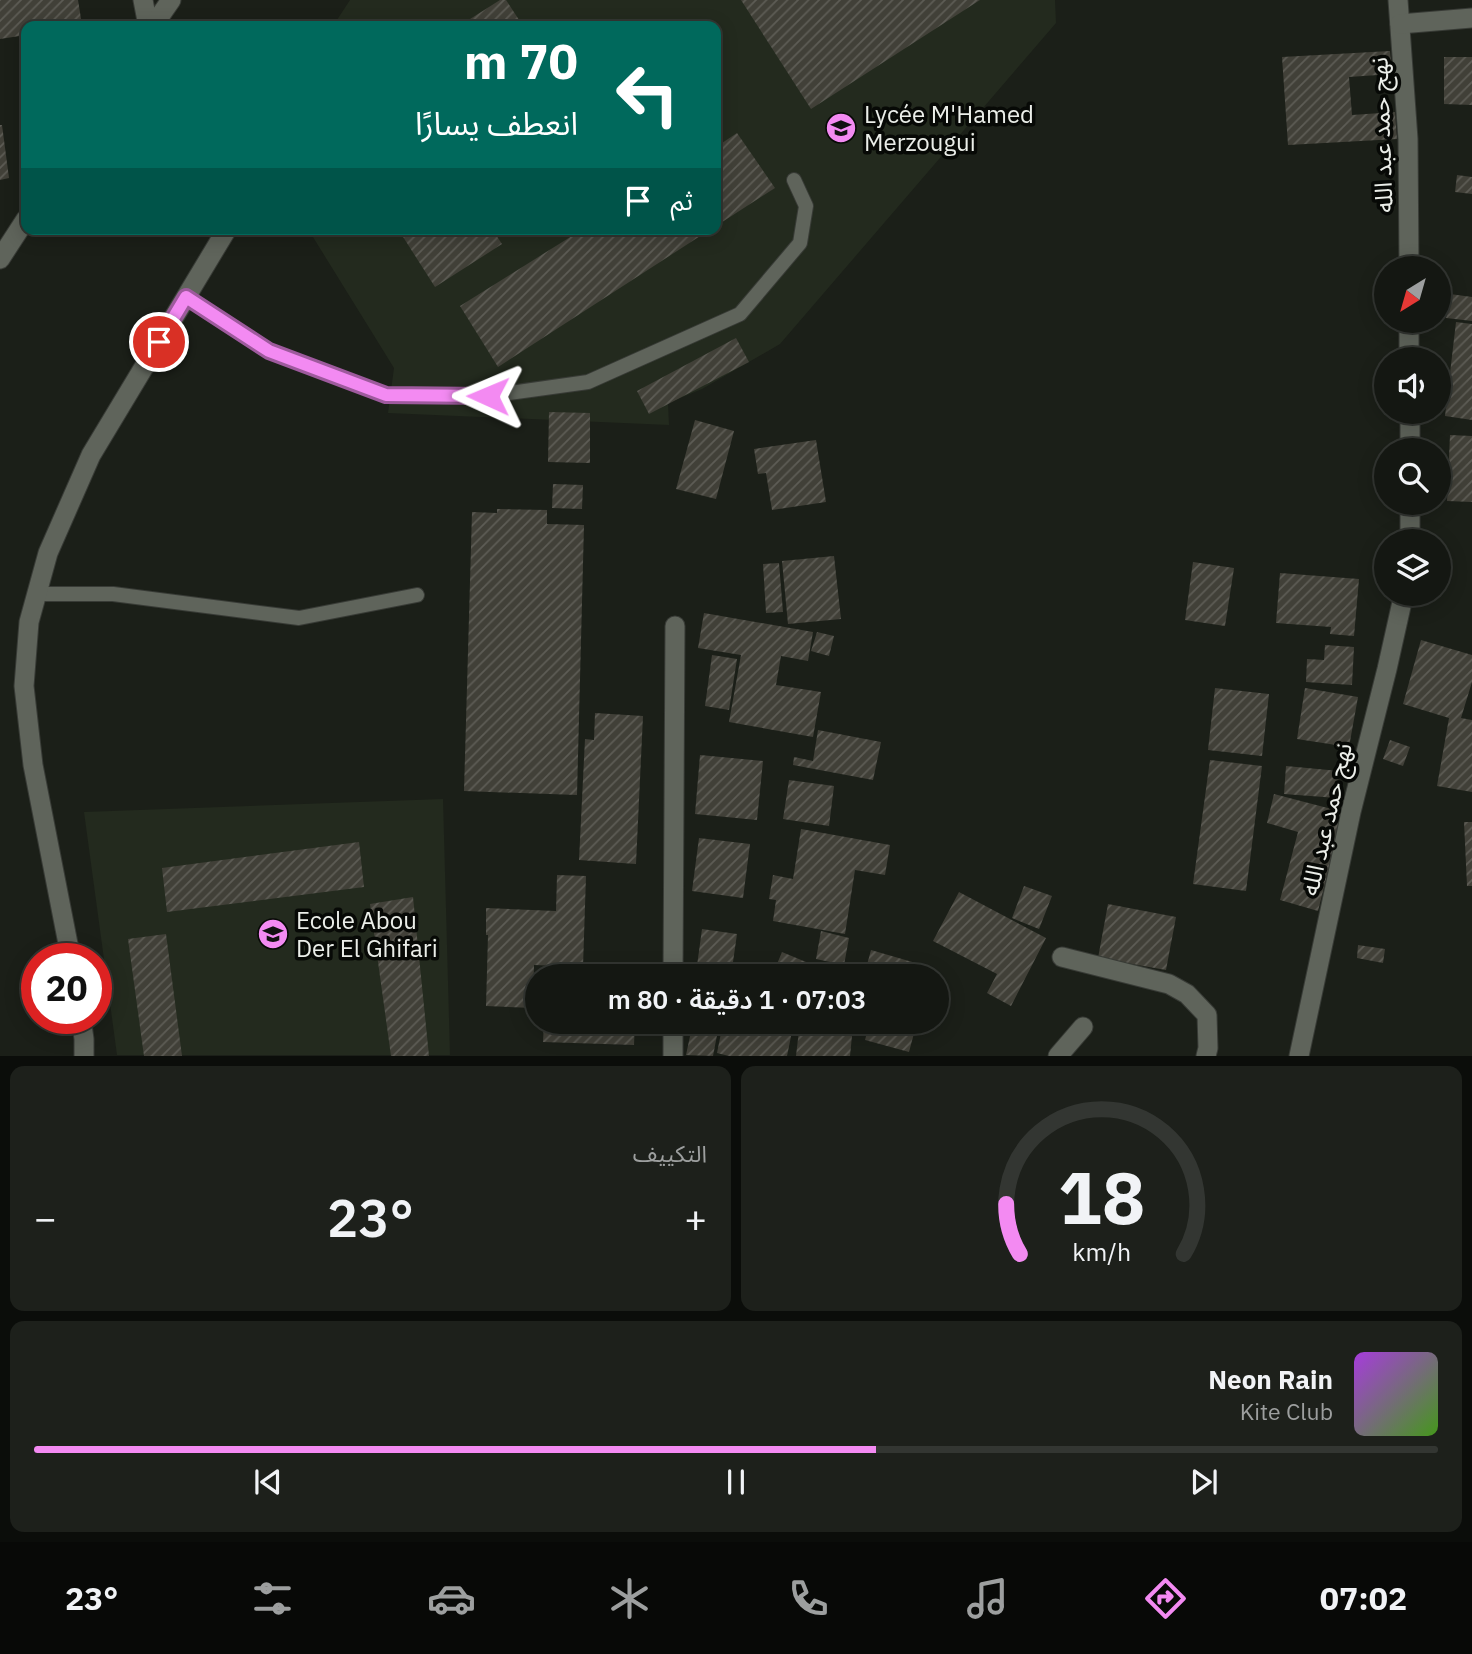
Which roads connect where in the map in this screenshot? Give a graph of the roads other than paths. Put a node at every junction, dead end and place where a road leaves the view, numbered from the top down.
1 (144, 0) edge
2 (171, 0) edge
3 (1398, 0) edge
4 (1472, 18) edge
5 (147, 21) edge
6 (156, 21) edge
7 (1400, 24) junction
8 (794, 180) dead end
9 (21, 227) edge
10 (222, 235) edge
11 (1409, 256) edge
12 (0, 259) edge
13 (186, 297) junction
14 (36, 594) junction
15 (417, 595) dead end
16 (1401, 606) edge
17 (675, 626) dead end
18 (68, 943) edge
19 (1062, 957) dead end
20 (673, 964) edge
21 (1083, 1027) dead end
22 (83, 1034) edge
23 (673, 1034) edge
24 (84, 1055) edge
25 (673, 1055) edge
26 (1058, 1055) edge
27 (1206, 1055) edge
28 (1299, 1055) edge

1 - 5 street
2 - 6 street
3 - 7 street, نهج حمد عبد الله
4 - 7 street
7 - 11 street, نهج حمد عبد الله
8 - 13 lane
9 - 12 street
10 - 13 street
13 - 14 street
14 - 15 lane
14 - 18 street
16 - 28 street, نهج حمد عبد الله
17 - 20 street
19 - 27 street
21 - 26 street
22 - 24 street
23 - 25 street

